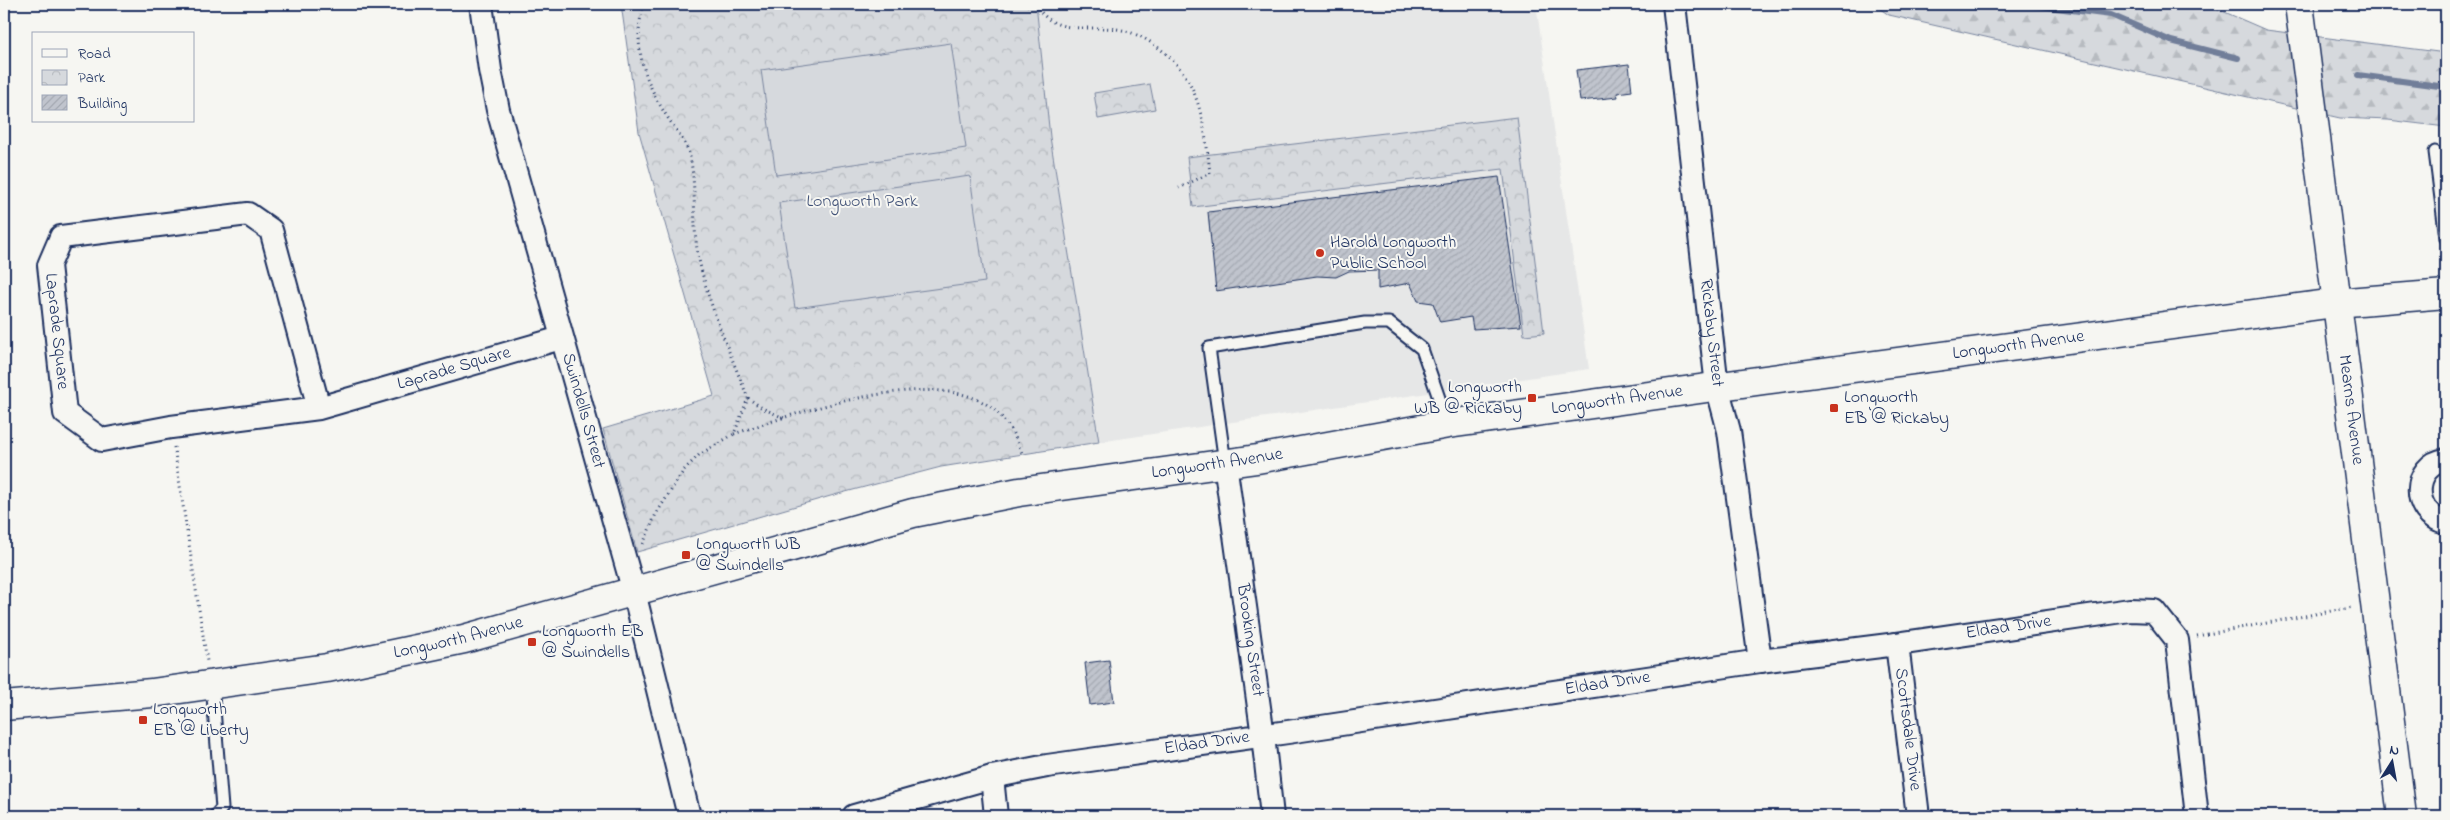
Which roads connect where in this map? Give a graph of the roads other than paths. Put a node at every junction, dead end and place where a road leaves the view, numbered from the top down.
1 (481, 4) edge
2 (1674, 4) edge
3 (2299, 4) edge
4 (2435, 152) dead end
5 (2443, 186) edge
6 (2446, 238) edge
7 (2446, 294) edge
8 (2335, 303) junction
9 (561, 338) junction
10 (1717, 386) junction
11 (319, 408) junction
12 (1448, 424) junction
13 (2446, 460) edge
14 (1225, 464) junction
15 (2446, 522) edge
16 (634, 592) junction
17 (1897, 644) junction
18 (1760, 661) junction
19 (212, 684) junction
20 (4, 706) edge
21 (1263, 736) junction
22 (992, 777) junction
23 (215, 816) edge
24 (689, 816) edge
25 (854, 816) edge
26 (996, 816) edge
27 (1272, 816) edge
28 (1918, 816) edge
29 (2197, 816) edge
30 (2402, 816) edge

1 - 9 street, Swindells Street
2 - 10 street, Rickaby Street
3 - 8 street, Mearns Avenue
4 - 5 lane
5 - 6 lane
7 - 8 street, Longworth Avenue
8 - 10 street, Longworth Avenue
8 - 30 street, Mearns Avenue
9 - 11 street, Laprade Square
9 - 16 street, Swindells Street
10 - 12 street, Longworth Avenue
10 - 18 street, Rickaby Street
11 - 11 street, Laprade Square
12 - 14 street, Longworth Avenue
12 - 14 lane
13 - 15 street
14 - 16 street, Longworth Avenue
14 - 21 street, Brooking Street
16 - 19 street, Longworth Avenue
16 - 24 street, Swindells Street
17 - 18 street, Eldad Drive
17 - 28 street, Scottsdale Drive
17 - 29 street, Eldad Drive
18 - 21 street, Eldad Drive
19 - 20 street, Longworth Avenue
19 - 23 lane
21 - 22 street, Eldad Drive
21 - 27 street, Brooking Street
22 - 25 street, Eldad Drive
22 - 26 street

